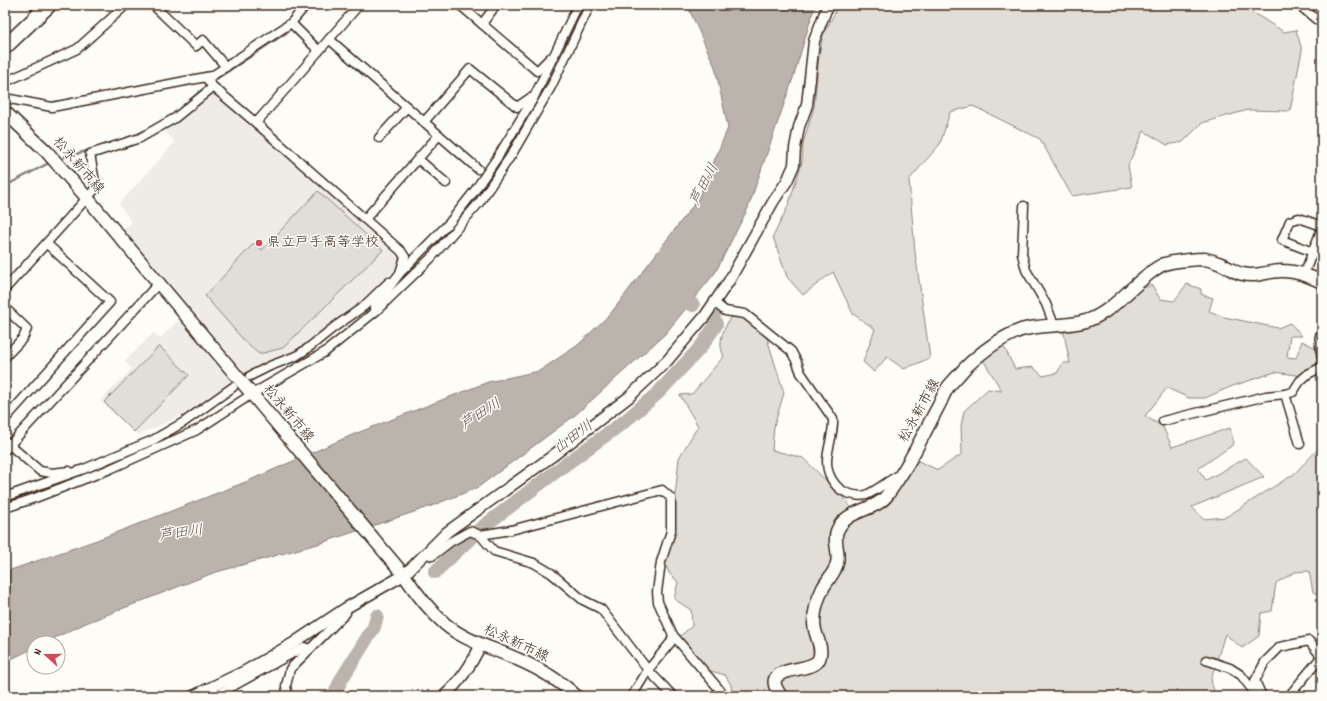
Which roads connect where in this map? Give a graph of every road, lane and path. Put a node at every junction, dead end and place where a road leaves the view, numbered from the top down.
1 (126, 5) edge
2 (154, 5) edge
3 (306, 5) edge
4 (359, 5) edge
5 (460, 5) edge
6 (496, 5) edge
7 (578, 5) edge
8 (590, 5) edge
9 (830, 5) edge
10 (1299, 5) edge
11 (42, 7) edge
12 (1322, 23) edge
13 (482, 24) junction
14 (293, 26) junction
15 (329, 39) junction
16 (5, 47) edge
17 (319, 51) junction
18 (554, 53) junction
19 (226, 67) junction
20 (5, 82) edge
21 (209, 83) junction
22 (5, 98) edge
23 (534, 99) junction
24 (407, 107) junction
25 (5, 112) edge
26 (424, 122) junction
27 (256, 123) junction
28 (439, 135) junction
29 (379, 138) dead end
30 (418, 159) junction
31 (478, 169) dead end
32 (446, 183) dead end
33 (88, 199) junction
34 (1024, 206) dead end
35 (365, 219) junction
36 (1322, 227) edge
37 (47, 244) junction
38 (1313, 252) junction
39 (400, 273) junction
40 (1304, 274) junction
41 (1322, 282) edge
42 (159, 283) junction
43 (5, 289) edge
44 (714, 302) junction
45 (5, 308) edge
46 (376, 311) junction
47 (1054, 325) junction
48 (1322, 331) edge
49 (5, 357) edge
50 (1322, 358) edge
51 (1322, 367) edge
52 (250, 376) dead end
53 (233, 387) dead end
54 (1285, 394) junction
55 (255, 397) junction
56 (5, 419) edge
57 (1163, 421) dead end
58 (1300, 444) dead end
59 (6, 445) edge
60 (84, 469) junction
61 (110, 469) junction
62 (900, 476) junction
63 (5, 497) edge
64 (5, 508) edge
65 (480, 535) junction
66 (426, 553) junction
67 (404, 575) junction
68 (346, 608) junction
69 (673, 635) junction
70 (481, 644) junction
71 (310, 649) junction
72 (1322, 656) edge
73 (1206, 660) dead end
74 (648, 670) junction
75 (194, 696) edge
76 (215, 696) edge
77 (288, 696) edge
78 (444, 696) edge
79 (576, 696) edge
80 (632, 696) edge
81 (673, 696) edge
82 (725, 696) edge
83 (781, 696) edge
84 (1257, 696) edge
85 (1262, 696) edge
86 (1289, 696) edge

1 - 20 street
2 - 19 street
3 - 14 street
4 - 15 street
5 - 13 street
6 - 13 street
7 - 18 street
8 - 46 street
9 - 44 street
10 - 12 street
11 - 16 highway
13 - 18 street
14 - 17 street
14 - 19 street
15 - 17 street
15 - 24 street
17 - 27 street
18 - 23 street
19 - 21 street
21 - 22 street
21 - 27 street
21 - 33 street
23 - 26 street
23 - 39 street
24 - 26 street
24 - 29 street
25 - 33 main road, 松永新市線
26 - 28 street
27 - 35 street
28 - 30 street
28 - 31 street
30 - 32 street
30 - 35 street
33 - 37 street
33 - 42 main road, 松永新市線
34 - 47 street
35 - 39 street
36 - 38 street
36 - 38 street
37 - 43 street
37 - 56 street
38 - 40 street
39 - 46 street
39 - 52 street
40 - 41 main road, 松永新市線
40 - 47 main road, 松永新市線
42 - 55 main road, 松永新市線
42 - 59 street
44 - 62 street
44 - 66 street
45 - 49 street
46 - 55 street
47 - 62 main road, 松永新市線
48 - 50 street
51 - 54 street
53 - 60 street
54 - 57 street
54 - 58 street
55 - 61 street
55 - 67 main road, 松永新市線
59 - 60 street
60 - 61 street
60 - 63 street
61 - 64 street
62 - 83 main road, 松永新市線
65 - 66 street
65 - 69 street
65 - 74 street
66 - 67 street
67 - 68 street
67 - 70 main road, 松永新市線
68 - 71 street
68 - 75 street
69 - 74 street
69 - 82 street
70 - 78 street
70 - 79 main road, 松永新市線
71 - 76 street
71 - 77 street
72 - 85 street
72 - 86 street
73 - 84 street
74 - 80 street
74 - 81 street

